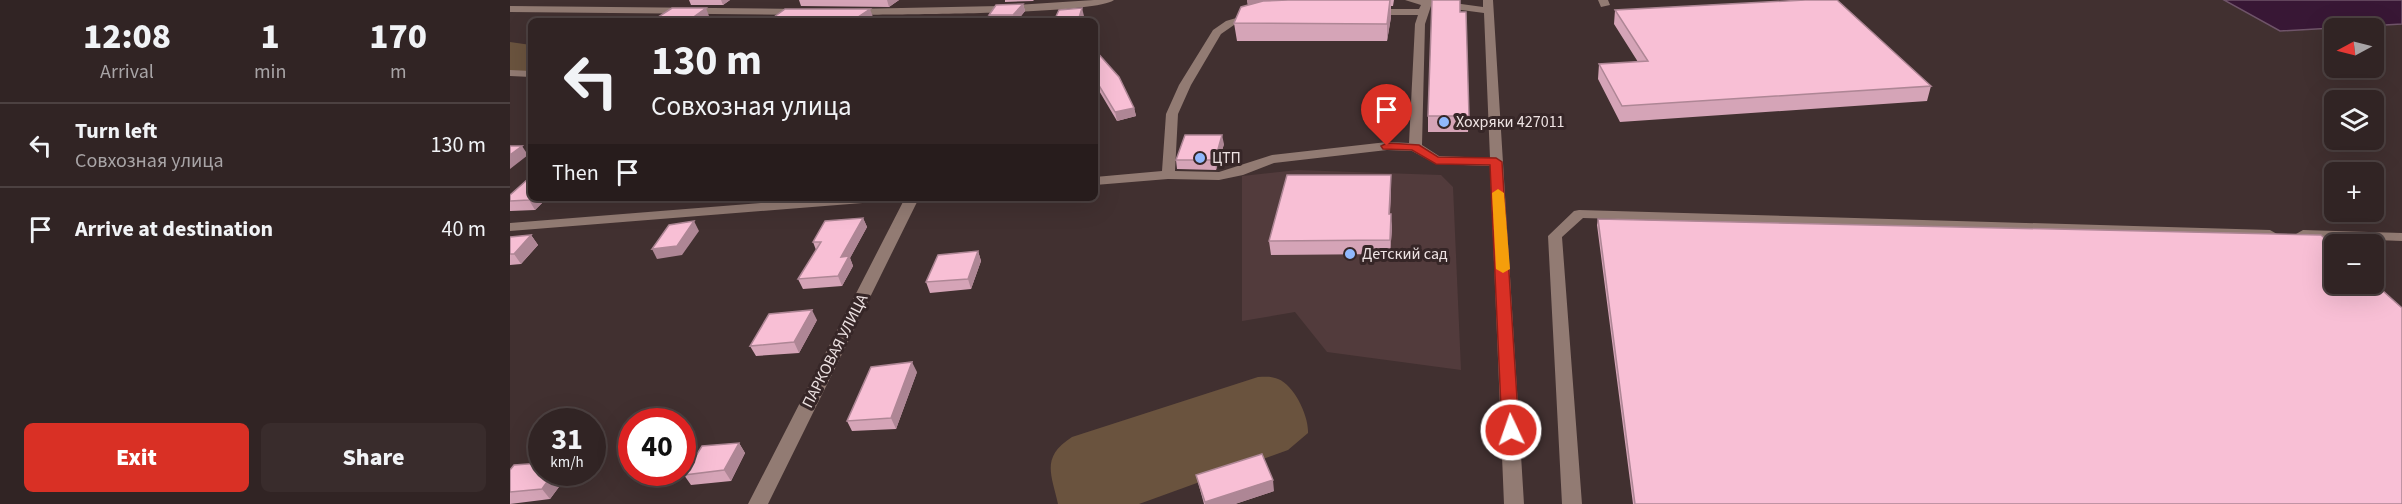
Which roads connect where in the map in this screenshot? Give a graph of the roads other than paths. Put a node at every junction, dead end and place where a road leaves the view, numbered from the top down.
1 (534, 0) edge
2 (1109, 0) edge
3 (1410, 0) edge
4 (1488, 6) edge
5 (1425, 8) junction
6 (513, 11) edge
7 (818, 12) edge
8 (841, 12) edge
9 (888, 12) junction
10 (1365, 12) edge
11 (1263, 15) edge
12 (881, 18) edge
13 (510, 73) edge
14 (528, 74) edge
15 (1415, 147) junction
16 (1496, 162) junction
17 (1168, 175) junction
18 (1098, 181) edge
19 (837, 201) edge
20 (910, 201) edge
21 (510, 227) edge
22 (2402, 237) edge
23 (758, 504) edge
24 (1514, 504) edge
25 (1572, 504) edge

1 - 6 street
2 - 9 street
3 - 5 street
4 - 5 street
4 - 16 street
5 - 10 street
5 - 15 street
6 - 7 street
8 - 9 street
9 - 12 street
11 - 17 street
13 - 14 street
15 - 16 street
15 - 17 street
16 - 24 street
17 - 18 street
19 - 21 street
20 - 23 street, ПАРКОВАЯ УЛИЦА
22 - 25 street

